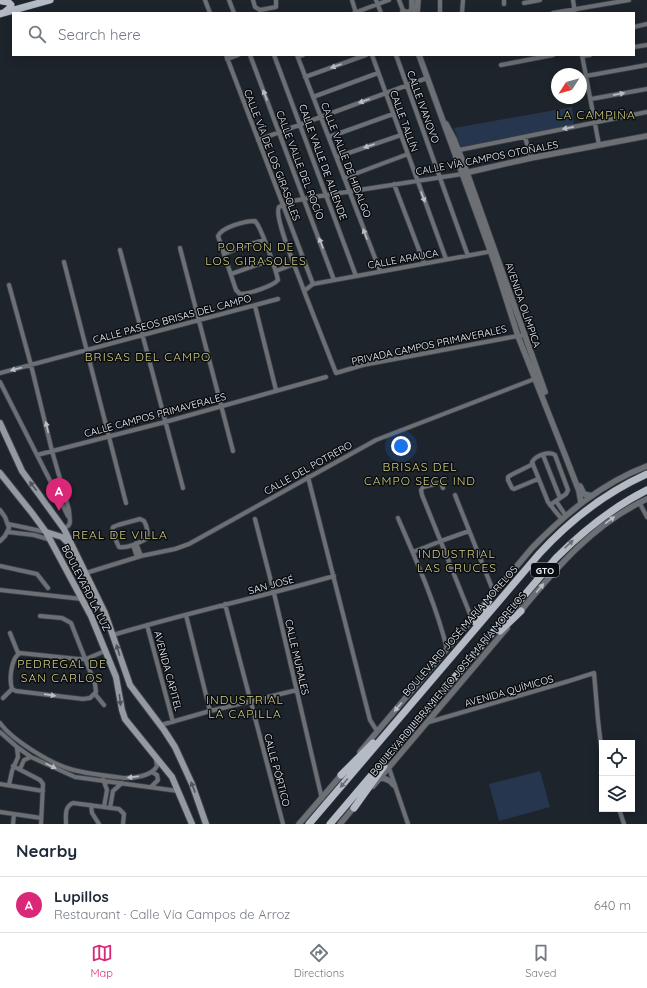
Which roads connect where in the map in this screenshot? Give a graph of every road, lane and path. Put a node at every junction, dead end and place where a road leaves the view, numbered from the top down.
1 (50, 0) edge
2 (205, 0) edge
3 (229, 0) edge
4 (253, 0) edge
5 (352, 0) edge
6 (389, 0) edge
7 (399, 0) edge
8 (412, 0) edge
9 (418, 0) edge
10 (440, 0) edge
11 (463, 0) edge
12 (540, 0) edge
13 (574, 0) edge
14 (629, 0) edge
15 (3, 1) edge
16 (19, 1) edge
17 (276, 2) edge
18 (377, 2) edge
19 (524, 3) dead end
20 (24, 7) junction
21 (575, 11) edge
22 (210, 12) edge
23 (234, 12) edge
24 (355, 12) edge
25 (357, 12) edge
26 (381, 12) edge
27 (404, 12) edge
28 (414, 12) edge
29 (440, 12) edge
30 (462, 12) edge
31 (564, 12) edge
32 (2, 13) edge
33 (647, 24) edge
34 (635, 27) edge
35 (647, 45) edge
36 (635, 47) edge
37 (250, 56) edge
38 (274, 56) edge
39 (297, 56) edge
40 (363, 56) edge
41 (372, 56) edge
42 (396, 56) edge
43 (419, 56) edge
44 (548, 56) edge
45 (582, 56) edge
46 (227, 57) edge
47 (501, 65) dead end
48 (647, 65) edge
49 (584, 68) edge
50 (378, 73) junction
51 (587, 76) edge
52 (305, 77) junction
53 (427, 78) junction
54 (587, 81) edge
55 (407, 85) junction
56 (647, 89) edge
57 (386, 93) junction
58 (313, 97) junction
59 (591, 99) junction
60 (647, 112) edge
61 (393, 114) junction
62 (441, 115) junction
63 (321, 117) junction
64 (595, 123) junction
65 (300, 124) junction
66 (279, 131) junction
67 (401, 135) junction
68 (647, 136) edge
69 (329, 137) junction
70 (525, 137) junction
71 (258, 140) junction
72 (599, 145) junction
73 (459, 150) junction
74 (408, 154) junction
75 (336, 157) junction
76 (531, 158) junction
77 (464, 173) junction
78 (344, 178) junction
79 (440, 178) junction
80 (417, 181) junction
81 (394, 184) junction
82 (349, 191) junction
83 (326, 195) junction
84 (304, 199) junction
85 (283, 205) junction
86 (264, 240) junction
87 (180, 248) dead end
88 (120, 250) dead end
89 (493, 251) junction
90 (224, 254) junction
91 (468, 256) junction
92 (271, 260) junction
93 (446, 260) junction
94 (64, 262) dead end
95 (424, 263) junction
96 (294, 264) junction
97 (276, 271) junction
98 (380, 271) junction
99 (231, 274) junction
100 (356, 276) junction
101 (334, 280) junction
102 (312, 284) junction
103 (9, 285) dead end
104 (304, 291) junction
105 (278, 299) dead end
106 (255, 306) junction
107 (199, 321) junction
108 (521, 335) junction
109 (143, 336) junction
110 (87, 350) junction
111 (31, 365) junction
112 (0, 373) edge
113 (326, 377) dead end
114 (537, 378) junction
115 (0, 382) edge
116 (276, 390) junction
117 (221, 406) junction
118 (165, 422) junction
119 (0, 423) edge
120 (109, 436) junction
121 (52, 451) junction
122 (233, 451) dead end
123 (37, 455) junction
124 (543, 455) junction
125 (533, 464) junction
126 (647, 466) edge
127 (0, 473) edge
128 (647, 474) edge
129 (308, 477) junction
130 (538, 479) junction
131 (183, 488) dead end
132 (443, 488) dead end
133 (647, 490) edge
134 (454, 495) dead end
135 (592, 496) junction
136 (647, 499) edge
137 (558, 500) junction
138 (639, 502) junction
139 (126, 503) dead end
140 (581, 503) junction
141 (550, 505) junction
142 (0, 510) edge
143 (647, 517) edge
144 (398, 518) dead end
145 (564, 518) junction
146 (70, 519) junction
147 (255, 519) dead end
148 (8, 524) junction
149 (64, 529) junction
150 (34, 530) junction
151 (470, 531) junction
152 (8, 532) junction
153 (46, 532) junction
154 (55, 534) junction
155 (34, 535) junction
156 (50, 540) junction
157 (0, 541) edge
158 (441, 541) junction
159 (135, 544) junction
160 (73, 548) junction
161 (413, 552) junction
162 (139, 557) junction
163 (0, 566) edge
164 (86, 573) junction
165 (334, 576) junction
166 (48, 588) dead end
167 (0, 590) edge
168 (274, 593) junction
169 (494, 593) junction
170 (82, 599) junction
171 (489, 600) junction
172 (226, 604) junction
173 (521, 611) junction
174 (186, 615) junction
175 (40, 616) dead end
176 (472, 619) junction
177 (147, 625) junction
178 (10, 633) dead end
179 (114, 635) junction
180 (447, 649) junction
181 (106, 652) junction
182 (18, 653) junction
183 (86, 658) junction
184 (447, 661) junction
185 (462, 669) junction
186 (125, 673) junction
187 (116, 677) junction
188 (12, 688) junction
189 (297, 690) junction
190 (95, 694) junction
191 (4, 698) dead end
192 (251, 700) junction
193 (104, 705) dead end
194 (210, 711) junction
195 (396, 721) junction
196 (173, 722) junction
197 (428, 722) junction
198 (0, 723) edge
199 (415, 724) junction
200 (161, 725) junction
201 (377, 731) junction
202 (0, 732) edge
203 (601, 740) edge
204 (18, 741) junction
205 (17, 747) junction
206 (155, 756) junction
207 (18, 757) junction
208 (31, 757) junction
209 (24, 760) junction
210 (13, 766) junction
211 (389, 768) junction
212 (20, 769) junction
213 (152, 772) junction
214 (104, 775) junction
215 (341, 775) junction
216 (381, 777) junction
217 (102, 780) junction
218 (122, 783) junction
219 (0, 784) edge
220 (394, 785) junction
221 (9, 786) junction
222 (152, 786) junction
223 (107, 790) junction
224 (44, 791) junction
225 (113, 791) junction
226 (179, 791) junction
227 (322, 799) junction
228 (91, 805) junction
229 (104, 807) junction
230 (110, 808) junction
231 (354, 808) junction
232 (0, 812) edge
233 (620, 812) edge
234 (14, 814) junction
235 (41, 818) junction
236 (13, 824) edge
237 (41, 824) edge
238 (66, 824) edge
239 (99, 824) edge
240 (123, 824) edge
241 (192, 824) edge
242 (206, 824) edge
243 (283, 824) edge
244 (299, 824) edge
245 (310, 824) edge
246 (330, 824) edge
247 (340, 824) edge
248 (408, 824) edge
249 (624, 824) edge

1 - 20 main road
2 - 22 street
3 - 23 street
4 - 17 street
5 - 24 street
6 - 18 street
7 - 27 street
8 - 28 street
9 - 28 street
10 - 29 street
11 - 30 street
12 - 19 street
13 - 21 street
14 - 21 street
15 - 32 main road
16 - 20 main road
18 - 25 street
18 - 26 street
20 - 32 main road
21 - 31 street
33 - 34 street
35 - 36 street
66 -> 37 street, CALLE VALLE DEL ROCÍO
38 - 65 street, CALLE VALLE DE ALLENDE
39 - 52 street, CALLE VALLE DE HIDALGO
40 -> 52 street
41 - 50 street, CALLE TALLÍN
42 - 55 street, CALLE IVANOVO
43 - 53 street, AVENIDA OLÍMPICA
44 - 47 street
45 - 49 street
46 - 71 street, CALLE VÍA DE LOS GIRASOLES
48 - 51 street
50 - 57 street, CALLE TALLÍN
50 - 58 street
52 - 58 street, CALLE VALLE DE HIDALGO
53 - 55 street
53 - 62 street, AVENIDA OLÍMPICA
54 - 59 street
55 - 57 street
55 - 79 street, CALLE IVANOVO
59 -> 56 street
57 - 61 street, CALLE TALLÍN
57 -> 63 street
58 - 63 street, CALLE VALLE DE HIDALGO
59 - 64 street
60 - 64 street
61 - 67 street, CALLE TALLÍN
61 - 69 street
62 - 73 street, AVENIDA OLÍMPICA
62 - 77 street, AVENIDA OLÍMPICA
63 - 65 street
63 - 69 street, CALLE VALLE DE HIDALGO
64 -> 70 street
64 - 72 street
65 - 66 street
65 - 83 street, CALLE VALLE DE ALLENDE
66 - 71 street
66 - 84 street, CALLE VALLE DEL ROCÍO
67 - 74 street, CALLE TALLÍN
67 -> 75 street
68 - 72 street, CALLE VÍA CAMPOS OTOÑALES
69 - 75 street, CALLE VALLE DE HIDALGO
70 - 73 street
70 - 76 street
71 - 85 street, CALLE VÍA DE LOS GIRASOLES
72 - 76 street, CALLE VÍA CAMPOS OTOÑALES
73 - 77 street, AVENIDA OLÍMPICA
74 - 78 street
74 - 80 street, CALLE TALLÍN
75 - 78 street, CALLE VALLE DE HIDALGO
76 - 77 street, CALLE VÍA CAMPOS OTOÑALES
77 - 79 street, CALLE VÍA CAMPOS OTOÑALES
77 - 89 street, AVENIDA OLÍMPICA
78 - 82 street, CALLE VALLE DE HIDALGO
79 - 80 street, CALLE VÍA CAMPOS OTOÑALES
79 - 91 street, CALLE IVANOVO
80 - 81 street, CALLE VÍA CAMPOS OTOÑALES
80 -> 93 street, CALLE TALLÍN
81 - 82 street, CALLE VÍA CAMPOS OTOÑALES
81 - 95 street
82 - 83 street, CALLE VÍA CAMPOS OTOÑALES
98 -> 82 street, CALLE VALLE DE HIDALGO
83 - 84 street, CALLE VÍA CAMPOS OTOÑALES
83 - 100 street, CALLE VALLE DE ALLENDE
84 - 85 street, CALLE VÍA CAMPOS OTOÑALES
101 -> 84 street, CALLE VALLE DEL ROCÍO
85 - 96 street
85 - 102 street, CALLE VÍA DE LOS GIRASOLES
86 - 90 street
86 - 90 street
86 - 92 street
87 - 107 street
88 - 109 street
89 - 91 street, CALLE ARAUCA
89 - 108 street, AVENIDA OLÍMPICA
90 - 99 street
91 - 93 street, CALLE ARAUCA
92 - 97 street
92 - 99 street
93 - 95 street, CALLE ARAUCA
94 - 110 street
95 - 98 street, CALLE ARAUCA
96 - 97 street
96 - 104 street
97 - 99 street
98 - 100 street, CALLE ARAUCA
100 - 101 street, CALLE ARAUCA
101 - 102 street, CALLE ARAUCA
102 - 104 street
103 - 111 street
104 - 108 street, PRIVADA CAMPOS PRIMAVERALES
105 - 106 street, CALLE PASEOS BRISAS DEL CAMPO
106 - 107 street, CALLE PASEOS BRISAS DEL CAMPO
106 - 116 street
107 - 109 street, CALLE PASEOS BRISAS DEL CAMPO
107 - 117 street
108 - 114 street, AVENIDA OLÍMPICA
109 - 110 street, CALLE PASEOS BRISAS DEL CAMPO
109 - 118 street
110 - 111 street, CALLE PASEOS BRISAS DEL CAMPO
110 - 120 street
111 -> 112 street, CALLE PASEOS BRISAS DEL CAMPO
121 -> 111 street
113 - 116 street
114 - 129 street, CALLE DEL POTRERO
114 - 135 street, AVENIDA OLÍMPICA
114 - 140 street, AVENIDA OLÍMPICA
115 - 123 street
116 - 117 street, CALLE CAMPOS PRIMAVERALES
117 - 118 street, CALLE CAMPOS PRIMAVERALES
117 - 122 street
118 - 120 street, CALLE CAMPOS PRIMAVERALES
118 - 131 street
149 -> 119 main road, BOULEVARD LA LUZ
120 - 121 street, CALLE CAMPOS PRIMAVERALES
120 - 139 street
121 - 123 street, CALLE CAMPOS PRIMAVERALES
121 - 146 street
123 - 146 street
124 - 125 street
124 - 137 street
124 - 137 street
125 - 130 street
125 - 130 street
126 - 135 street
127 - 153 main road, BOULEVARD LA LUZ
128 - 184 main road, BOULEVARD JOSÉ MARÍA MORELOS / GTO
129 - 162 street, CALLE DEL POTRERO
129 - 165 street
130 - 141 street
132 - 158 street
185 -> 133 main road, GTO
134 - 151 street
135 - 140 street
136 - 138 street, BOULEVARD LIBRAMIENTO JOSÉ MARÍA MORELOS
137 - 141 street
137 - 145 street
138 - 143 street
173 -> 138 street, BOULEVARD LIBRAMIENTO JOSÉ MARÍA MORELOS
140 - 145 street
141 - 145 street
142 - 148 street
144 - 161 street
145 - 169 street
146 - 149 street
147 - 168 street, CALLE MURALES
148 - 150 street
148 - 152 street
149 - 154 main road
149 - 160 main road, BOULEVARD LA LUZ
150 - 153 street
150 - 155 street
151 - 158 street
151 - 169 street
152 - 155 street
152 - 157 street
153 - 154 main road
153 - 156 main road, BOULEVARD LA LUZ
154 - 156 main road
154 - 160 main road
155 - 156 street
156 - 170 main road, BOULEVARD LA LUZ
158 - 161 street
158 - 176 street
159 - 159 street
159 - 162 street
160 - 164 main road, BOULEVARD LA LUZ
161 - 180 street
162 - 164 street, CALLE DEL POTRERO
163 - 166 street
164 - 179 main road, BOULEVARD LA LUZ
165 - 168 street, SAN JOSÉ
165 - 201 street
167 - 170 street
168 - 172 street, SAN JOSÉ
168 - 189 street, CALLE MURALES
169 - 171 street
170 - 181 main road, BOULEVARD LA LUZ
171 - 176 street
171 - 184 main road
172 - 174 street, SAN JOSÉ
172 - 192 street, CALLE PÓRTICO
173 - 185 main road
173 - 197 street, BOULEVARD LIBRAMIENTO JOSÉ MARÍA MORELOS
174 - 177 street, SAN JOSÉ
174 - 194 street
175 - 183 street
176 - 180 street
177 - 179 street, SAN JOSÉ
177 - 196 street, AVENIDA CAPITEL
178 - 182 street
186 -> 179 main road, BOULEVARD LA LUZ
180 -> 201 street
181 - 183 street
181 - 187 main road, BOULEVARD LA LUZ
182 - 183 street
182 - 188 street
183 - 190 street
184 - 195 main road, BOULEVARD JOSÉ MARÍA MORELOS / GTO
185 - 199 main road, GTO
186 - 187 main road
186 - 200 main road, BOULEVARD LA LUZ
187 -> 206 main road, BOULEVARD LA LUZ
188 -> 190 street
188 - 191 street
189 - 192 street
189 - 227 street, CALLE MURALES
190 - 193 street
192 - 194 street
192 - 243 street, CALLE PÓRTICO
194 - 196 street
195 - 215 main road
195 -> 245 main road, BOULEVARD JOSÉ MARÍA MORELOS / GTO
196 - 200 street
197 - 203 street, AVENIDA QUÍMICOS
197 - 211 street, BOULEVARD LIBRAMIENTO JOSÉ MARÍA MORELOS
198 - 204 street
199 - 231 main road
199 - 246 main road, GTO
242 -> 200 main road, BOULEVARD LA LUZ
201 - 215 street
202 - 205 street
204 - 205 street
204 - 214 street
205 - 207 street
205 - 208 street
206 - 213 street
206 - 226 main road, BOULEVARD LA LUZ
207 - 209 street
207 - 210 street
208 - 209 street
208 -> 217 street
209 - 212 street
210 - 212 street
210 - 221 street
211 - 216 street, BOULEVARD LIBRAMIENTO JOSÉ MARÍA MORELOS
211 - 220 street
212 - 224 street
213 -> 214 street
213 - 222 street
214 - 217 street
215 - 227 street
216 - 220 street
216 - 231 street, BOULEVARD LIBRAMIENTO JOSÉ MARÍA MORELOS
217 - 218 street
217 - 223 street
218 - 222 street
218 - 225 street
219 - 221 street
220 - 248 street
221 - 224 street
222 - 226 street
223 - 225 street
223 - 229 street
224 - 235 street
225 - 230 street
226 - 241 main road, BOULEVARD LA LUZ
227 - 244 street
228 - 229 street
228 - 238 street
228 - 239 street
229 - 230 street
230 - 240 street
231 - 247 street, BOULEVARD LIBRAMIENTO JOSÉ MARÍA MORELOS
232 - 234 street
233 - 249 street
234 - 235 street
234 - 236 street
235 - 237 street

